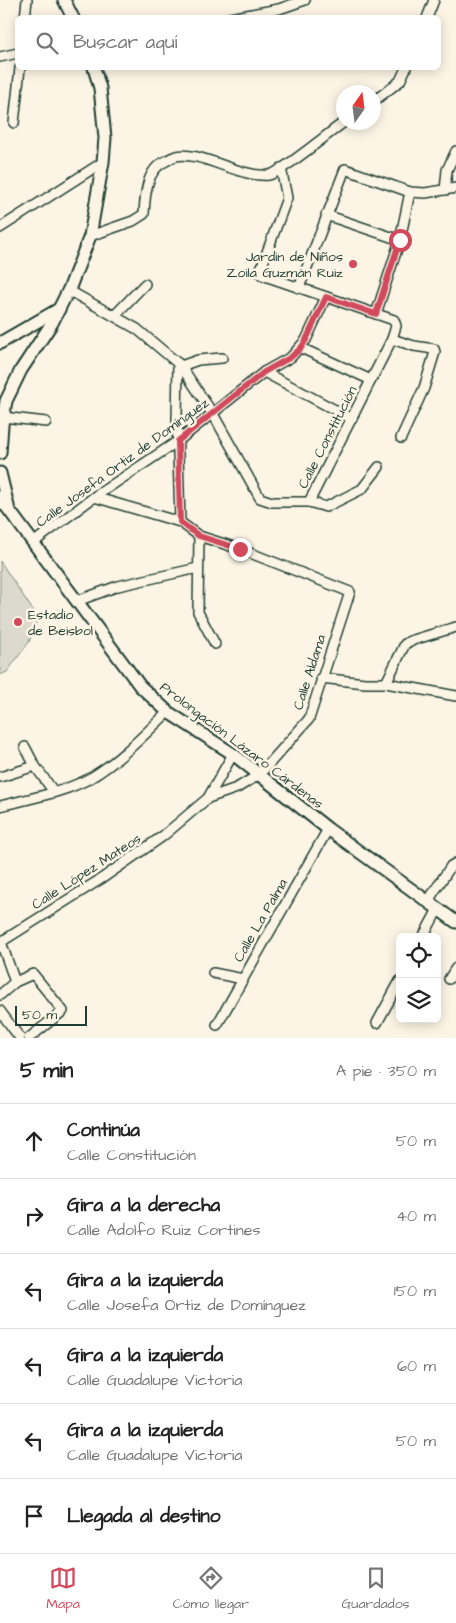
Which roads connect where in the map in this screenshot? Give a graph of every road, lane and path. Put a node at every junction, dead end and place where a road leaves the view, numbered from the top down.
1 (27, 0) edge
2 (64, 0) edge
3 (305, 0) edge
4 (434, 0) edge
5 (279, 4) edge
6 (25, 15) edge
7 (72, 15) edge
8 (240, 15) edge
9 (428, 15) edge
10 (15, 54) edge
11 (0, 57) edge
12 (20, 70) edge
13 (95, 70) edge
14 (405, 70) edge
15 (381, 96) edge
16 (14, 123) dead end
17 (336, 128) edge
18 (456, 150) edge
19 (103, 162) junction
20 (281, 168) junction
21 (456, 188) edge
22 (445, 190) junction
23 (410, 192) junction
24 (326, 215) junction
25 (0, 228) edge
26 (90, 236) junction
27 (400, 240) junction
28 (145, 284) dead end
29 (299, 288) junction
30 (68, 290) junction
31 (326, 297) junction
32 (59, 309) junction
33 (376, 314) junction
34 (115, 315) junction
35 (392, 338) junction
36 (0, 343) edge
37 (301, 348) junction
38 (222, 358) dead end
39 (180, 364) junction
40 (264, 372) junction
41 (371, 380) junction
42 (213, 414) junction
43 (3, 417) junction
44 (352, 419) junction
45 (46, 422) dead end
46 (401, 438) dead end
47 (178, 441) junction
48 (0, 453) edge
49 (379, 467) dead end
50 (0, 473) edge
51 (94, 497) junction
52 (0, 498) edge
53 (309, 502) junction
54 (8, 510) junction
55 (180, 522) junction
56 (199, 536) junction
57 (33, 543) junction
58 (198, 568) junction
59 (77, 601) junction
60 (455, 627) edge
61 (215, 644) dead end
62 (321, 678) junction
63 (386, 683) junction
64 (456, 696) edge
65 (168, 712) junction
66 (25, 747) dead end
67 (233, 754) junction
68 (35, 766) junction
69 (260, 774) junction
70 (0, 777) edge
71 (54, 792) junction
72 (208, 798) junction
73 (0, 806) edge
74 (328, 829) junction
75 (456, 863) edge
76 (428, 901) junction
77 (438, 908) junction
78 (456, 922) edge
79 (425, 933) edge
80 (1, 941) edge
81 (456, 968) edge
82 (213, 973) dead end
83 (243, 979) junction
84 (449, 979) dead end
85 (15, 982) junction
86 (396, 988) edge
87 (0, 995) edge
88 (0, 1011) edge
89 (378, 1022) dead end
90 (217, 1025) dead end
91 (20, 1038) edge
92 (29, 1038) edge

1 - 6 street
2 - 7 main road
3 - 5 street
4 - 9 street
5 - 8 street
10 - 11 street
12 - 16 street
13 - 19 main road
14 - 15 street
17 - 20 street
18 - 22 street
19 - 25 street
19 - 26 main road
20 - 26 street
20 - 29 street
21 - 22 street
22 - 23 street
23 - 24 street
23 - 27 street
24 - 27 street
24 - 29 street
26 - 30 main road
27 - 33 street
28 - 34 street
29 - 31 street
30 - 32 main road
30 - 34 street, Calle Constitución
31 - 33 street
31 - 37 street, Calle Josefa Ortiz de Domínguez
32 - 36 main road
32 - 43 main road
33 - 35 street, Calle Constitución
34 - 39 street, Calle Constitución
35 - 41 street, Calle Constitución
35 - 46 street
37 - 40 street, Calle Josefa Ortiz de Domínguez
37 - 41 street
38 - 39 street
39 - 42 street, Calle Constitución
39 - 47 street
40 - 42 street, Calle Josefa Ortiz de Domínguez
40 - 44 street
41 - 44 street, Calle Constitución
42 - 47 street, Calle Josefa Ortiz de Domínguez
42 - 53 street, Calle Constitución
43 - 45 street
43 - 48 main road
44 - 53 street, Calle Constitución
47 - 51 street, Calle Josefa Ortiz de Domínguez
47 - 55 street
49 - 53 street
50 - 54 main road
51 - 55 street
51 - 57 street, Calle Josefa Ortiz de Domínguez
52 - 54 main road, Prolongación Lázaro Cárdenas
54 - 57 main road, Prolongación Lázaro Cárdenas
55 - 56 street
56 - 58 street
56 - 62 street, Calle Aldama
57 - 59 main road, Prolongación Lázaro Cárdenas
58 - 59 street
58 - 61 street
59 - 65 main road, Prolongación Lázaro Cárdenas
60 - 63 street
62 - 63 street
62 - 69 street, Calle Aldama
63 - 64 street
65 - 67 main road, Prolongación Lázaro Cárdenas
65 - 71 street
66 - 68 street
67 - 69 main road, Prolongación Lázaro Cárdenas
67 - 72 street, Calle López Mateos
68 - 70 street
68 - 71 street
69 - 72 street, Calle López Mateos
69 - 74 main road, Prolongación Lázaro Cárdenas
71 - 73 street
72 - 80 street, Calle López Mateos
74 - 76 main road, Prolongación Lázaro Cárdenas
74 - 83 street, Calle La Palma
75 - 76 street
76 - 77 main road, Prolongación Lázaro Cárdenas
77 - 78 main road, Prolongación Lázaro Cárdenas
77 - 79 street
80 - 85 street, Calle López Mateos
81 - 84 street
82 - 83 street
83 - 90 street, Calle La Palma
85 - 87 street
85 - 92 street
86 - 89 street
88 - 91 street

